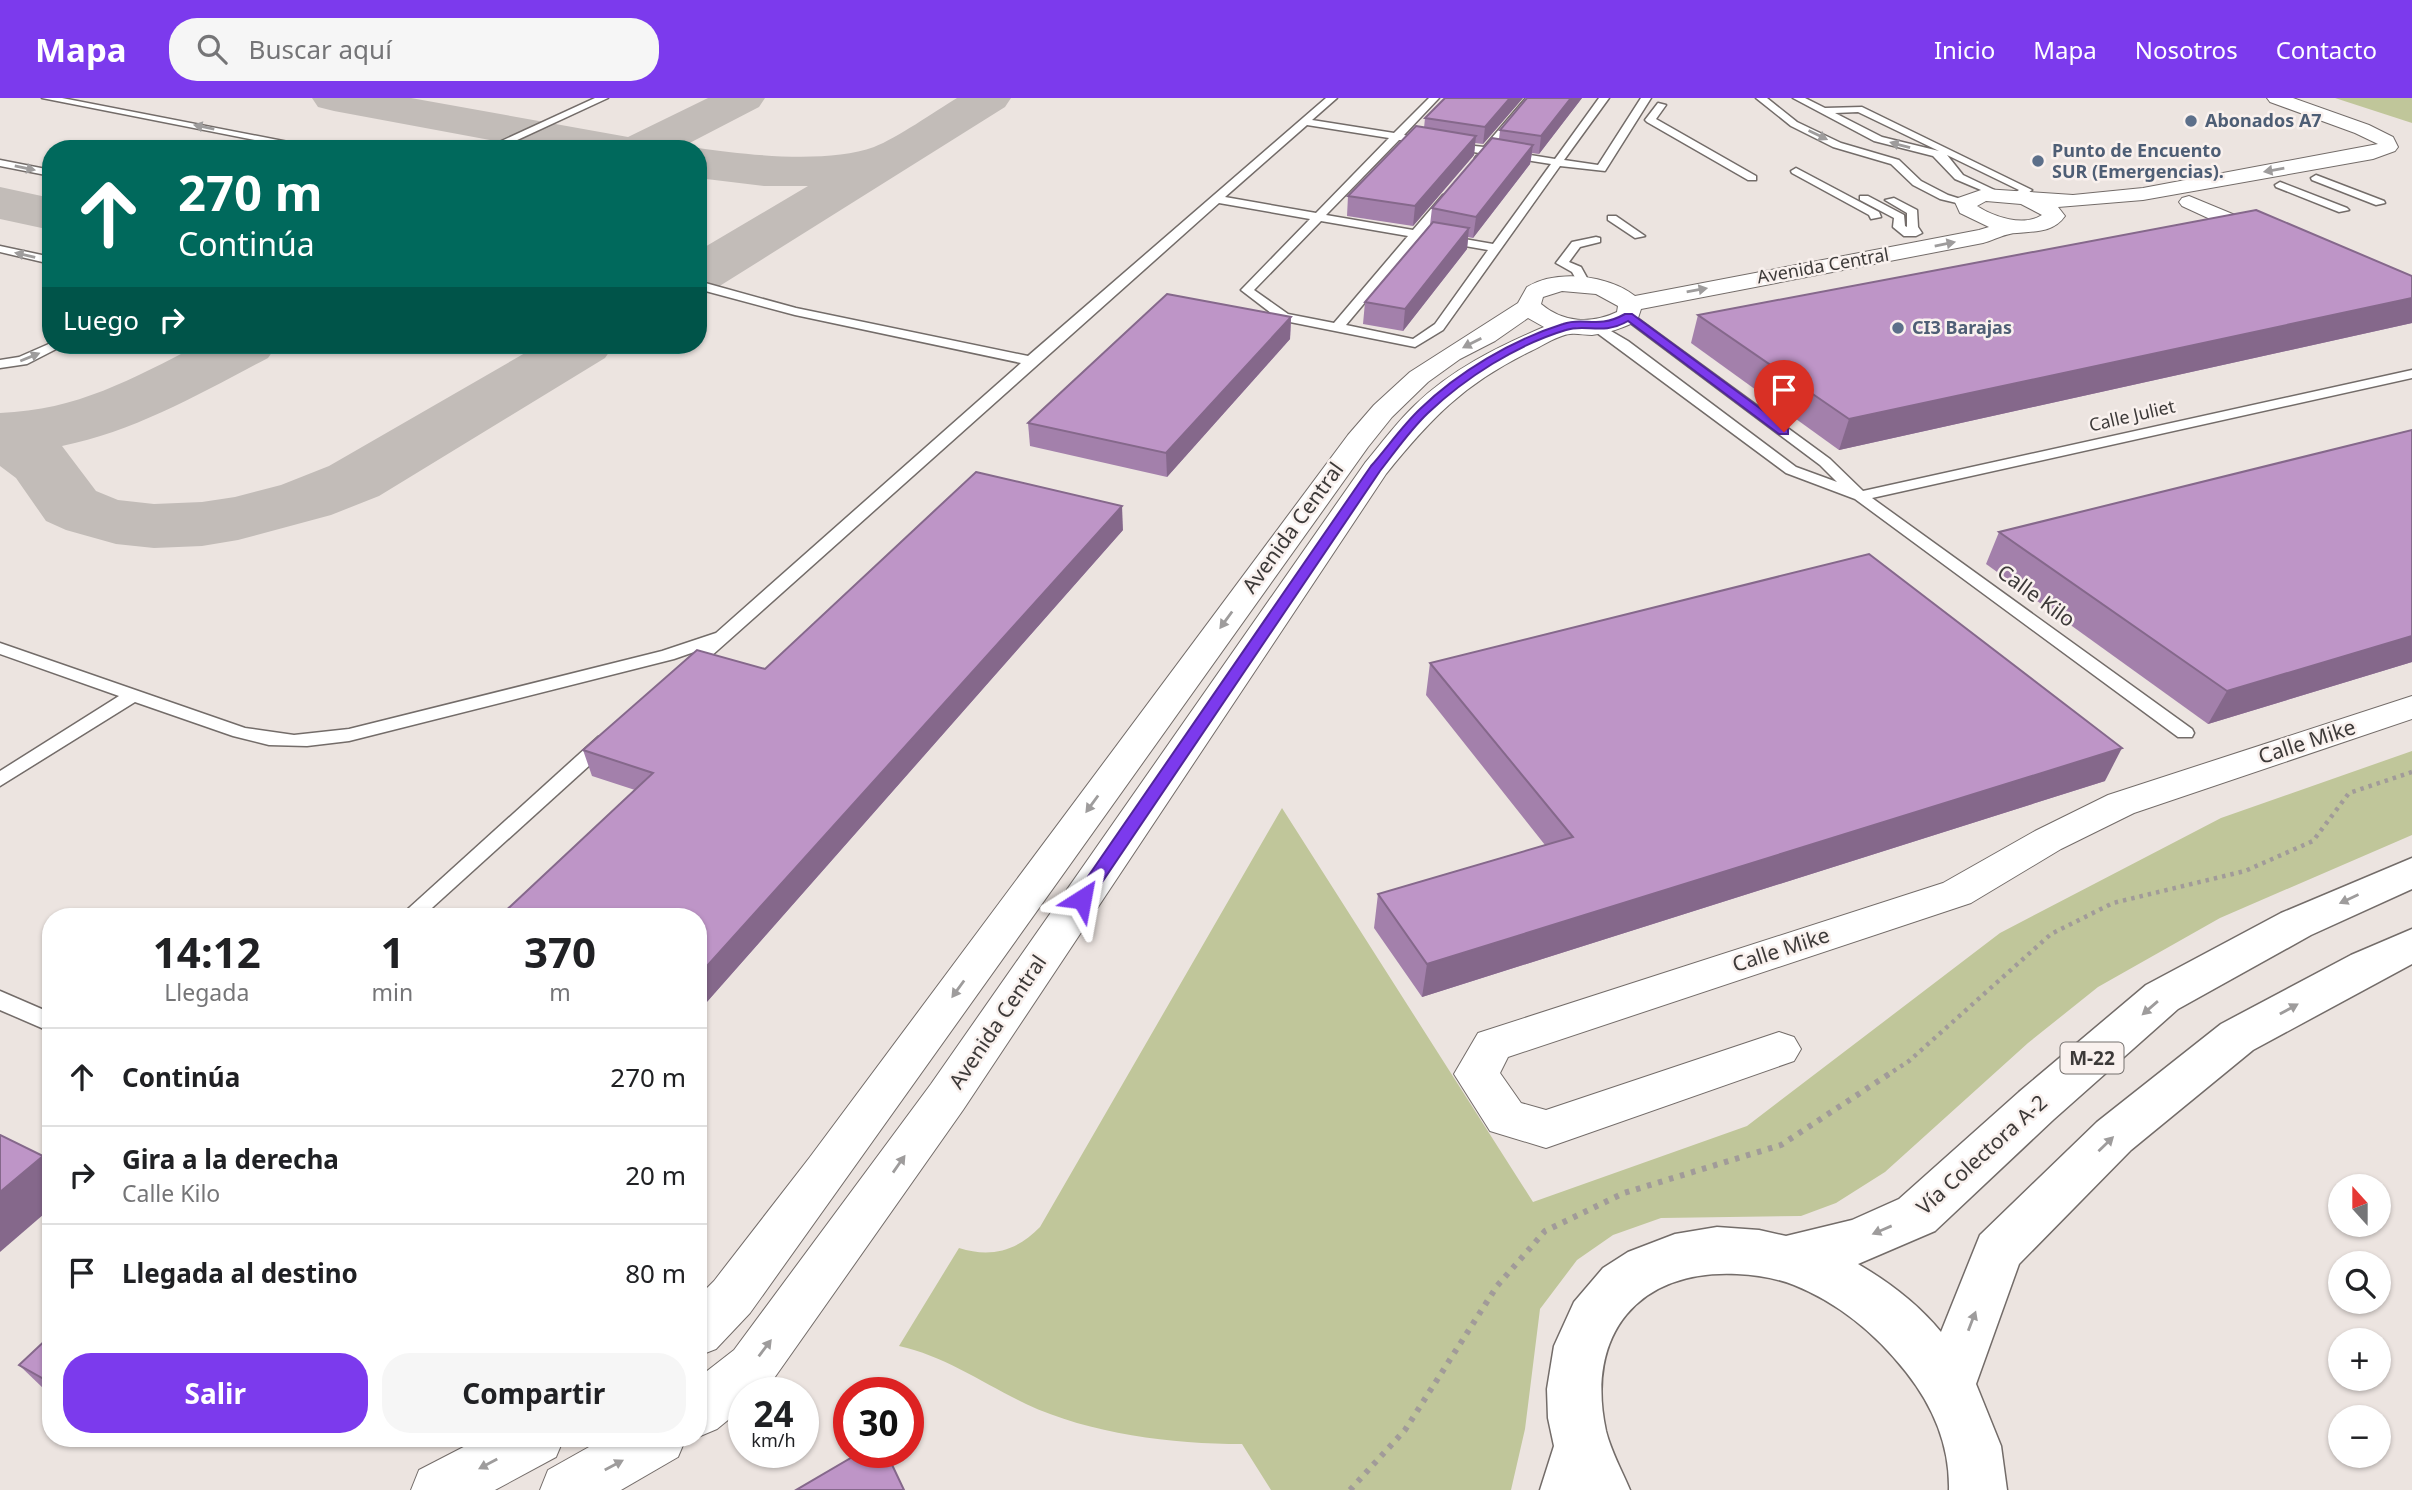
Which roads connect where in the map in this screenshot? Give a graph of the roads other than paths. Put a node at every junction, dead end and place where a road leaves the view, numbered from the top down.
1 (47, 98) edge
2 (603, 98) edge
3 (1332, 98) edge
4 (1434, 98) edge
5 (1531, 98) edge
6 (1604, 98) edge
7 (1646, 98) edge
8 (1761, 98) edge
9 (1798, 98) edge
10 (2276, 98) edge
11 (2307, 98) edge
12 (1661, 105) dead end
13 (1822, 111) junction
14 (1304, 122) junction
15 (1396, 137) junction
16 (271, 140) edge
17 (509, 140) edge
18 (1422, 141) edge
19 (1435, 143) edge
20 (1486, 151) junction
21 (2394, 152) junction
22 (1558, 162) junction
23 (0, 163) edge
24 (42, 171) edge
25 (1796, 171) dead end
26 (1469, 172) edge
27 (2322, 177) junction
28 (1752, 178) dead end
29 (2274, 186) junction
30 (1451, 192) edge
31 (2011, 192) junction
32 (2392, 198) dead end
33 (1216, 199) junction
34 (1849, 200) junction
35 (2189, 202) junction
36 (2380, 203) dead end
37 (2317, 208) dead end
38 (1970, 209) junction
39 (2343, 211) dead end
40 (1318, 216) junction
41 (2054, 216) junction
42 (1875, 217) dead end
43 (1612, 218) dead end
44 (2014, 226) junction
45 (1416, 234) junction
46 (1912, 234) junction
47 (1639, 236) dead end
48 (2288, 246) edge
49 (1496, 248) junction
50 (0, 249) edge
51 (42, 259) edge
52 (1588, 271) junction
53 (707, 287) edge
54 (1529, 306) junction
55 (1629, 310) junction
56 (1581, 326) junction
57 (1337, 328) junction
58 (42, 352) edge
59 (1031, 360) junction
60 (0, 365) edge
61 (2412, 374) edge
62 (1860, 496) junction
63 (726, 634) junction
64 (0, 648) edge
65 (674, 679) edge
66 (133, 695) junction
67 (2412, 707) edge
68 (2185, 733) dead end
69 (613, 734) edge
70 (0, 780) edge
71 (2412, 872) edge
72 (419, 908) edge
73 (2412, 945) edge
74 (0, 1000) edge
75 (42, 1019) edge
76 (1779, 1049) dead end
77 (1787, 1259) junction
78 (707, 1323) edge
79 (1948, 1385) junction
80 (707, 1404) edge
81 (520, 1447) edge
82 (647, 1447) edge
83 (1584, 1475) edge
84 (1980, 1486) edge
85 (439, 1490) edge
86 (568, 1490) edge

16 -> 1 lane
2 - 17 lane
3 - 14 lane
4 - 15 lane
5 - 20 lane
6 - 22 lane
7 - 22 lane
8 -> 38 lane
9 - 13 lane
10 - 21 street
11 - 21 street
12 - 28 lane
13 - 31 lane
31 -> 13 lane
14 - 15 lane
14 - 33 lane
15 - 18 lane
15 - 40 lane
19 - 20 lane
20 - 22 lane
20 - 26 lane
21 - 27 street
21 -> 31 street
22 - 49 lane
23 -> 24 lane
25 - 34 lane
27 - 29 street
27 - 32 lane
27 - 36 lane
29 - 35 street
29 - 37 lane
29 - 39 lane
30 - 45 lane
31 - 38 street, Avenida Central
31 - 41 street
33 - 40 lane
33 - 59 lane
34 - 42 lane
34 - 46 lane
35 - 41 street
35 - 48 street
38 - 44 street
38 - 46 street, Avenida Central
40 - 45 lane
40 - 57 lane
41 - 44 street
43 - 47 lane
55 -> 44 street, Avenida Central
45 - 49 lane
45 - 57 lane
46 - 52 street, Avenida Central
49 - 57 lane
51 -> 50 lane
52 - 52 lane
52 - 54 street, Avenida Central
52 - 55 street
53 - 59 lane
54 - 56 street
54 -> 78 street, Avenida Central
55 - 56 street, Avenida Central
55 - 62 lane, Calle Kilo
56 - 62 lane, Calle Kilo
80 -> 56 street, Avenida Central
60 -> 58 lane
59 - 63 lane
61 - 62 lane, Calle Juliet
62 - 68 lane, Calle Kilo
63 - 65 lane
63 - 66 lane
64 - 66 lane
66 - 70 lane
67 - 76 street, Calle Mike
69 - 72 lane
71 -> 77 main road, Vía Colectora A-2 / M-22
79 -> 73 main road
74 - 75 lane
77 - 79 main road, M-22
77 - 83 main road, M-22
79 - 84 main road, M-22
81 -> 85 street
86 -> 82 street

